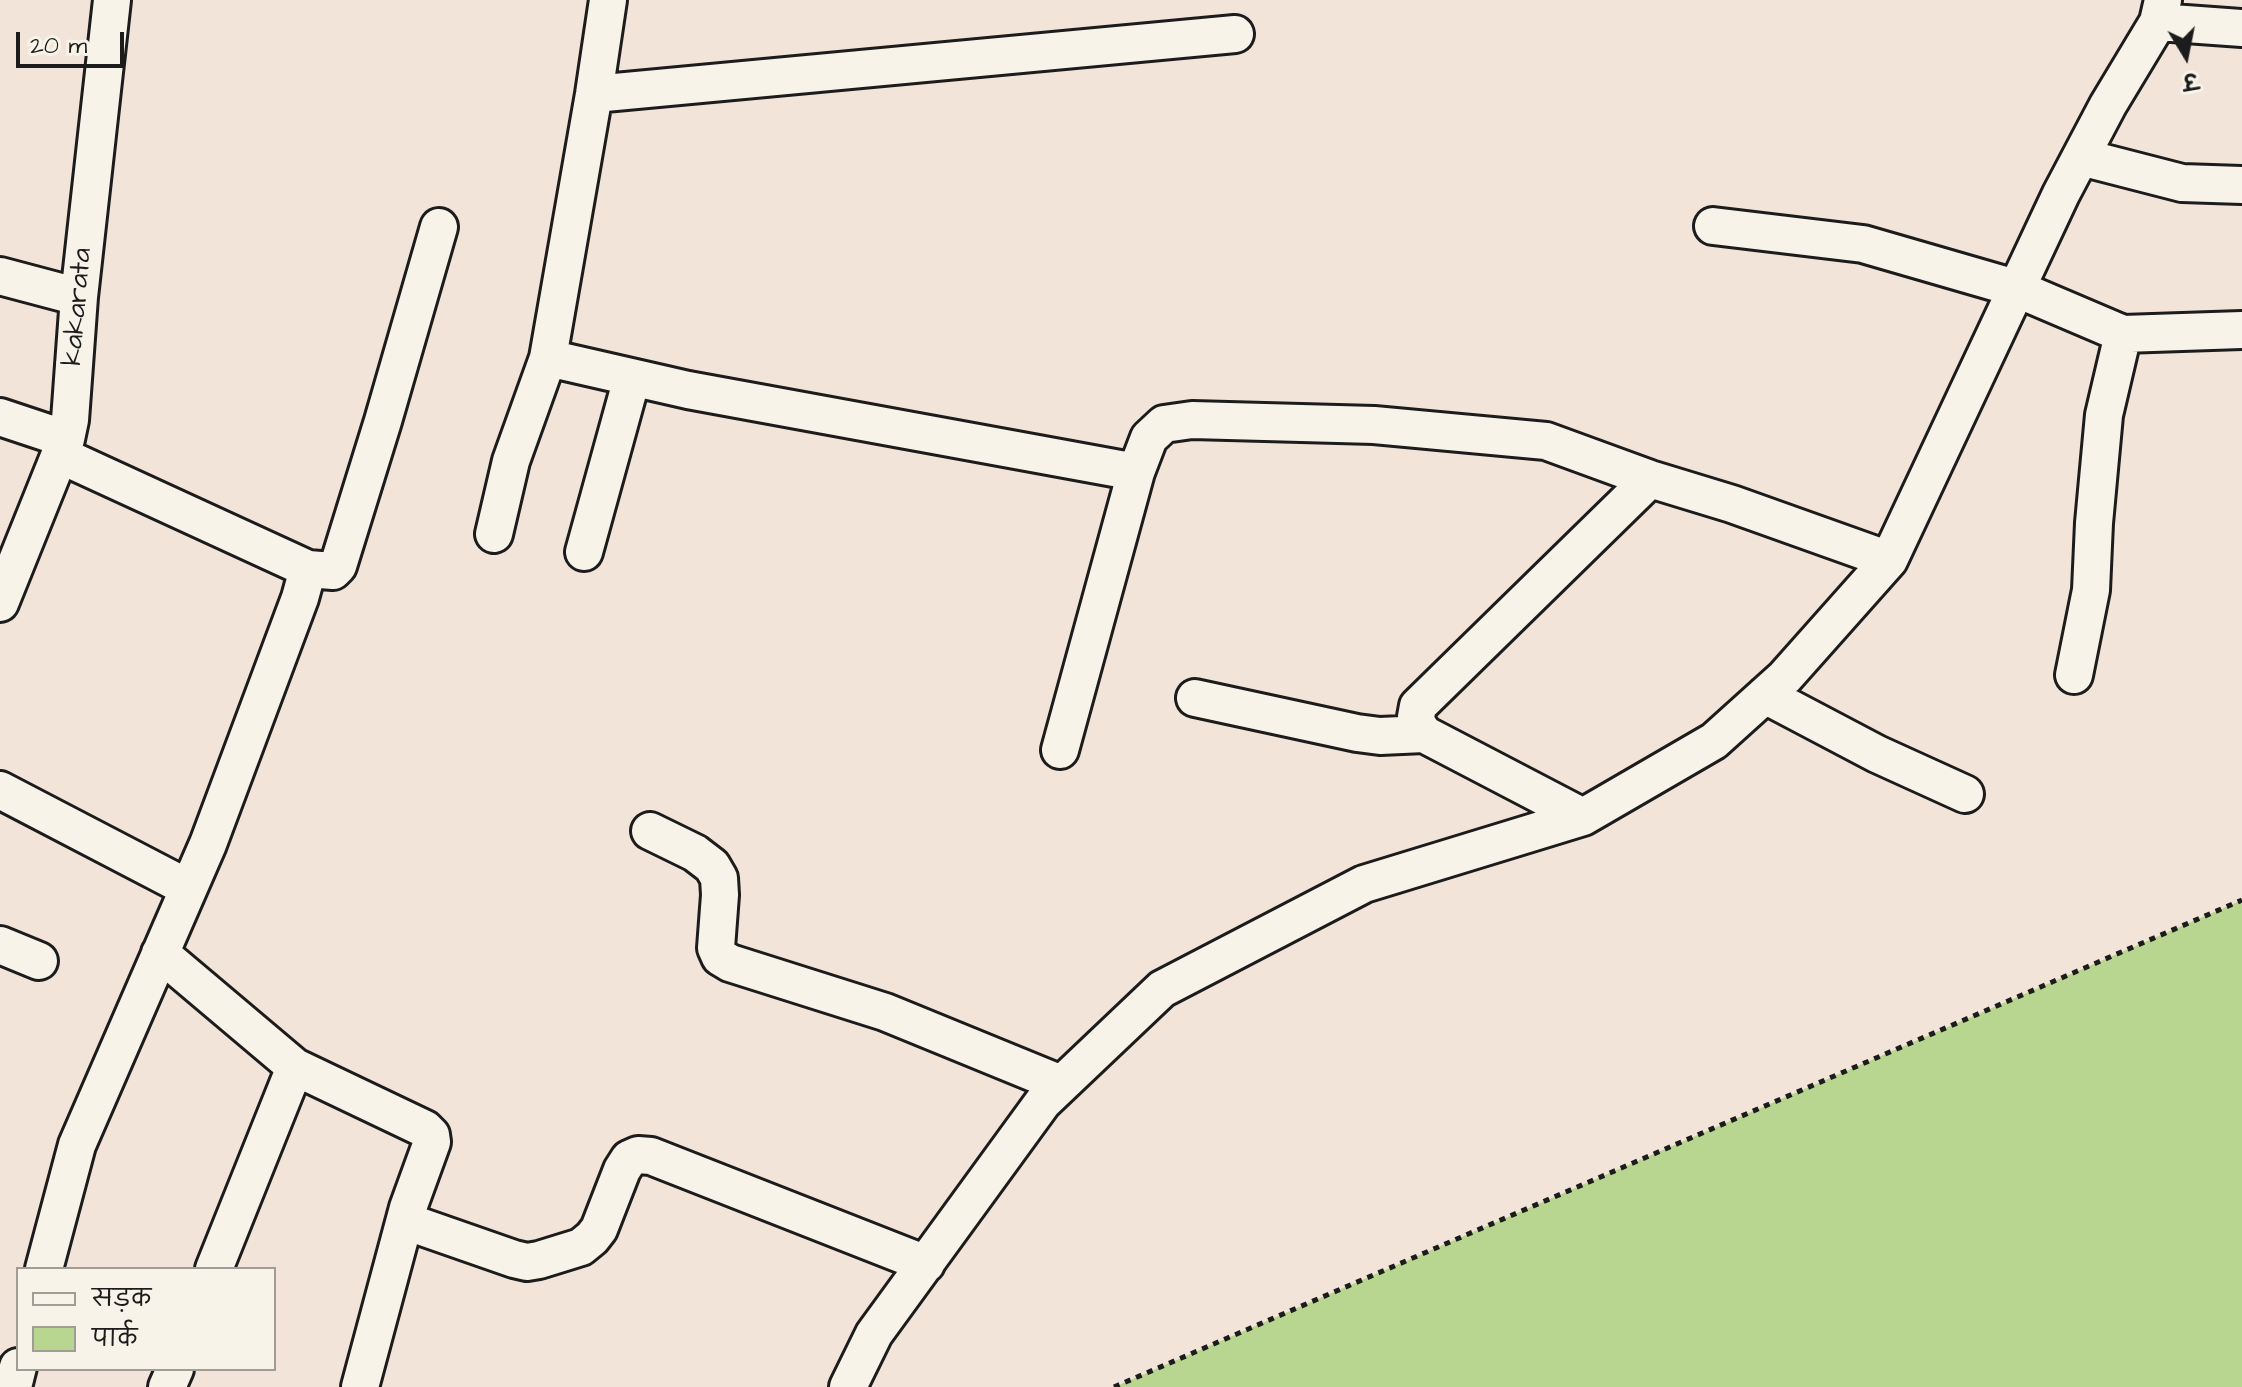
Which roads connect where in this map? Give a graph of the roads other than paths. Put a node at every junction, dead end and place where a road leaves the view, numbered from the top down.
1 (112, 0) edge
2 (608, 0) edge
3 (2161, 11) edge
4 (2242, 28) edge
5 (1235, 34) dead end
6 (594, 94) junction
7 (2081, 157) junction
8 (2242, 185) edge
9 (1713, 226) dead end
10 (439, 227) dead end
11 (0, 276) edge
12 (2015, 288) junction
13 (79, 297) junction
14 (2242, 330) edge
15 (2123, 334) junction
16 (548, 358) junction
17 (632, 378) junction
18 (0, 417) edge
19 (63, 447) junction
20 (1136, 472) junction
21 (1650, 479) junction
22 (494, 534) dead end
23 (584, 552) dead end
24 (1889, 560) junction
25 (308, 569) junction
26 (0, 603) edge
27 (2074, 675) dead end
28 (1765, 695) junction
29 (1195, 698) dead end
30 (1424, 734) junction
31 (1060, 750) dead end
32 (0, 790) edge
33 (1965, 794) dead end
34 (1583, 817) junction
35 (650, 831) dead end
36 (188, 888) junction
37 (0, 945) edge
38 (160, 953) junction
39 (39, 961) dead end
40 (295, 1067) junction
41 (1061, 1084) junction
42 (405, 1221) junction
43 (926, 1264) junction
44 (45, 1267) edge
45 (215, 1267) edge
46 (360, 1387) edge
47 (848, 1387) edge

1 - 13 street, kakarata
2 - 6 street
3 - 4 street
3 - 7 street
5 - 6 street
6 - 16 street
7 - 8 street
7 - 12 street
9 - 12 street
10 - 25 street
11 - 13 street
12 - 15 street
12 - 24 street
13 - 19 street, kakarata
14 - 15 street
15 - 27 street
16 - 17 street
16 - 22 street
17 - 20 street
17 - 23 street
18 - 19 street
19 - 25 street
19 - 26 street, kakarata
20 - 21 street
20 - 31 street
21 - 24 street
21 - 30 street
24 - 28 street
25 - 36 street
28 - 33 street
28 - 34 street
29 - 30 street
30 - 34 street
32 - 36 street
34 - 41 street
35 - 41 street
36 - 38 street
37 - 39 street
38 - 40 street
38 - 44 street
40 - 42 street
40 - 45 street
41 - 43 street
42 - 43 street
42 - 46 street
43 - 47 street

